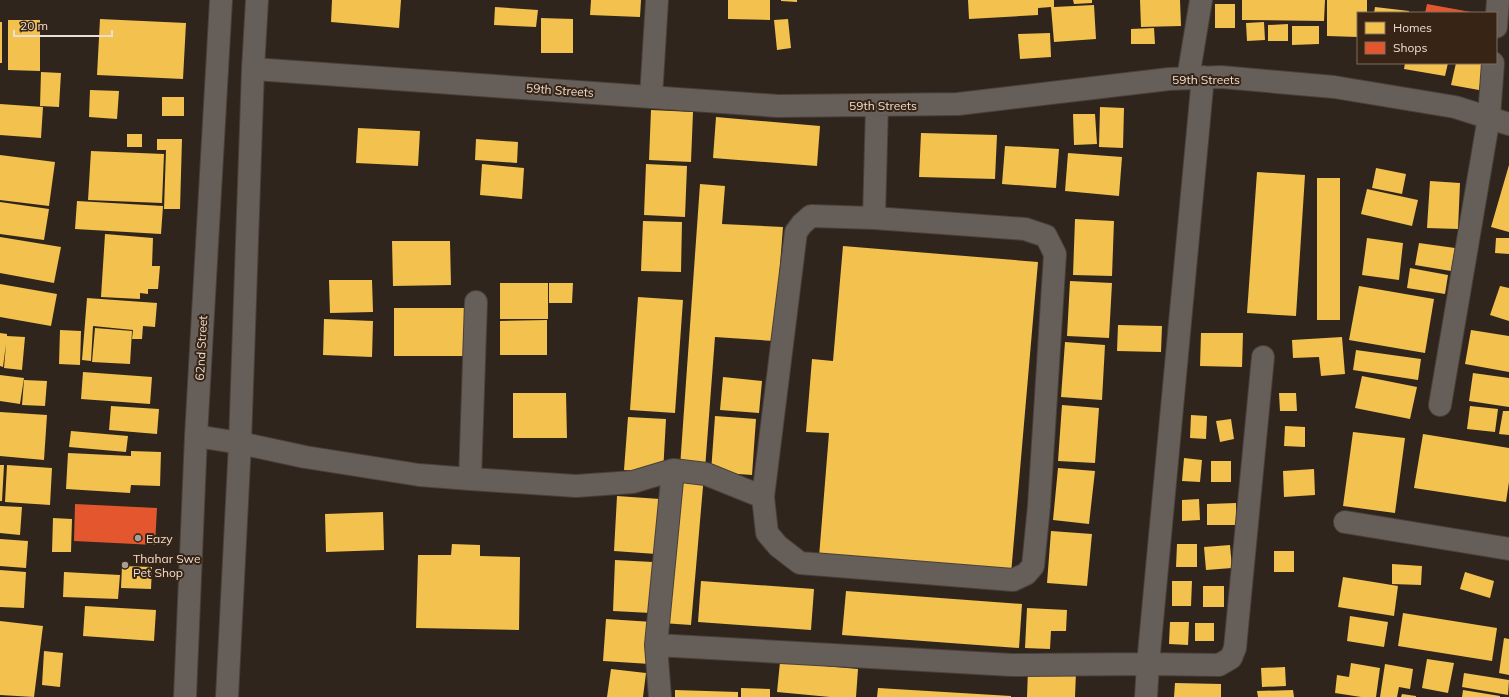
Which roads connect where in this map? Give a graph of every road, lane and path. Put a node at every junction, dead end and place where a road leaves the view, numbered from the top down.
1 (221, 0) edge
2 (257, 0) edge
3 (657, 0) edge
4 (1201, 0) edge
5 (1498, 0) edge
6 (1497, 14) edge
7 (1493, 64) edge
8 (253, 68) junction
9 (1196, 78) junction
10 (651, 97) junction
11 (877, 105) junction
12 (1488, 118) junction
13 (1509, 124) edge
14 (874, 218) junction
15 (476, 302) dead end
16 (1263, 357) dead end
17 (1440, 405) dead end
18 (196, 436) junction
19 (240, 443) junction
20 (672, 470) junction
21 (470, 478) junction
22 (763, 497) junction
23 (1345, 522) dead end
24 (1509, 549) edge
25 (656, 646) junction
26 (1148, 664) junction
27 (185, 697) edge
28 (227, 697) edge
29 (660, 697) edge
30 (1146, 697) edge

1 - 18 street, 62nd Street
2 - 8 street
3 - 10 street
4 - 9 street
5 - 6 street
7 - 12 street
8 - 10 street, 59th Streets
8 - 19 street
9 - 11 street, 59th Streets
9 - 12 street, 59th Streets
9 - 26 street
10 - 11 street, 59th Streets
11 - 14 street
12 - 13 street, 59th Streets
12 - 17 street
14 - 22 street
14 - 22 street
15 - 21 street
16 - 26 street
18 - 19 street
18 - 27 street, 62nd Street
19 - 21 street
19 - 28 street
20 - 21 street
20 - 22 street
20 - 25 street
23 - 24 street
25 - 26 street
25 - 29 street
26 - 30 street

